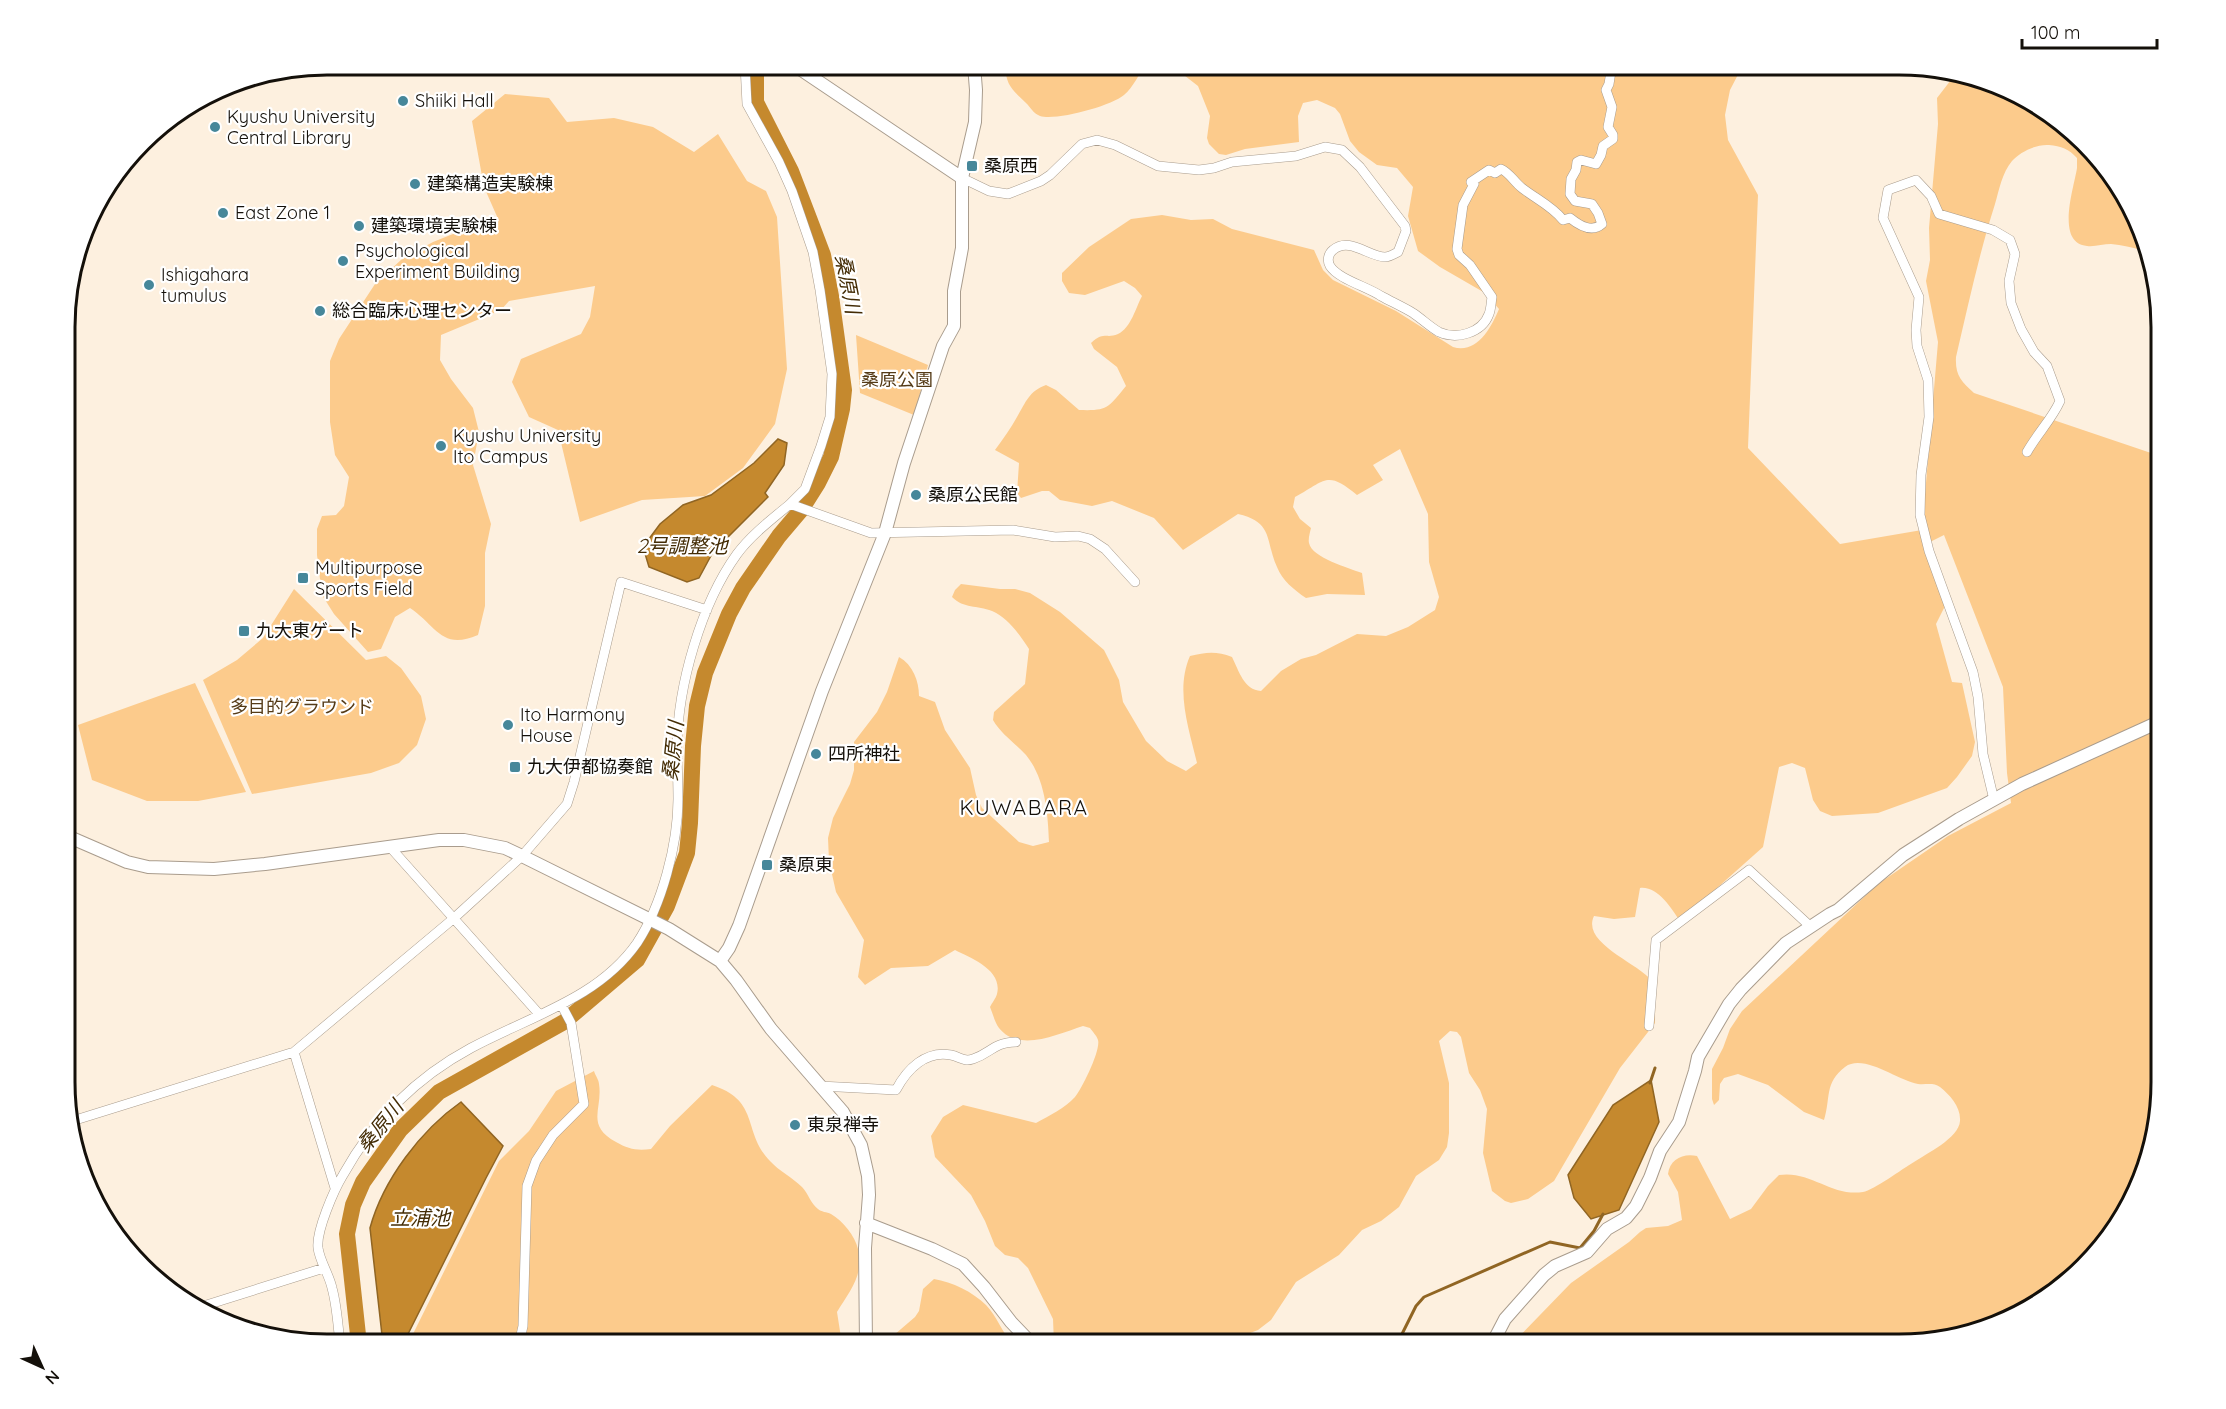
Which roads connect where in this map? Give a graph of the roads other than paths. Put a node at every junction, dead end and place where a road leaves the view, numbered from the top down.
1 (746, 75) edge
2 (810, 75) edge
3 (975, 75) edge
4 (1611, 75) edge
5 (962, 178) junction
6 (2027, 452) dead end
7 (793, 505) junction
8 (885, 533) junction
9 (1135, 582) dead end
10 (707, 610) junction
11 (2151, 725) edge
12 (1994, 800) junction
13 (75, 839) edge
14 (390, 847) junction
15 (522, 856) junction
16 (453, 919) junction
17 (650, 919) junction
18 (1812, 927) junction
19 (720, 962) junction
20 (562, 1006) junction
21 (539, 1014) junction
22 (1649, 1026) dead end
23 (1016, 1042) dead end
24 (294, 1052) junction
25 (820, 1086) junction
26 (78, 1119) edge
27 (335, 1188) junction
28 (866, 1223) junction
29 (324, 1268) junction
30 (209, 1304) edge
31 (339, 1334) edge
32 (521, 1334) edge
33 (866, 1334) edge
34 (1022, 1334) edge
35 (1497, 1334) edge

1 - 7 street
2 - 5 street
3 - 5 street
4 - 5 street
5 - 8 street
6 - 12 street
7 - 8 street
7 - 10 street
8 - 9 street
8 - 19 street
10 - 15 street
10 - 17 street
11 - 12 street
12 - 18 street
13 - 14 street
14 - 15 street
14 - 16 street
15 - 16 street
15 - 17 street
16 - 21 street
16 - 24 street
17 - 19 street
17 - 20 street
18 - 22 street
18 - 35 street
19 - 25 street
20 - 21 street
20 - 32 street
21 - 27 street
23 - 25 street
24 - 26 street
24 - 27 street
25 - 28 street
27 - 29 street
28 - 33 street
28 - 34 street
29 - 30 street
29 - 31 street

